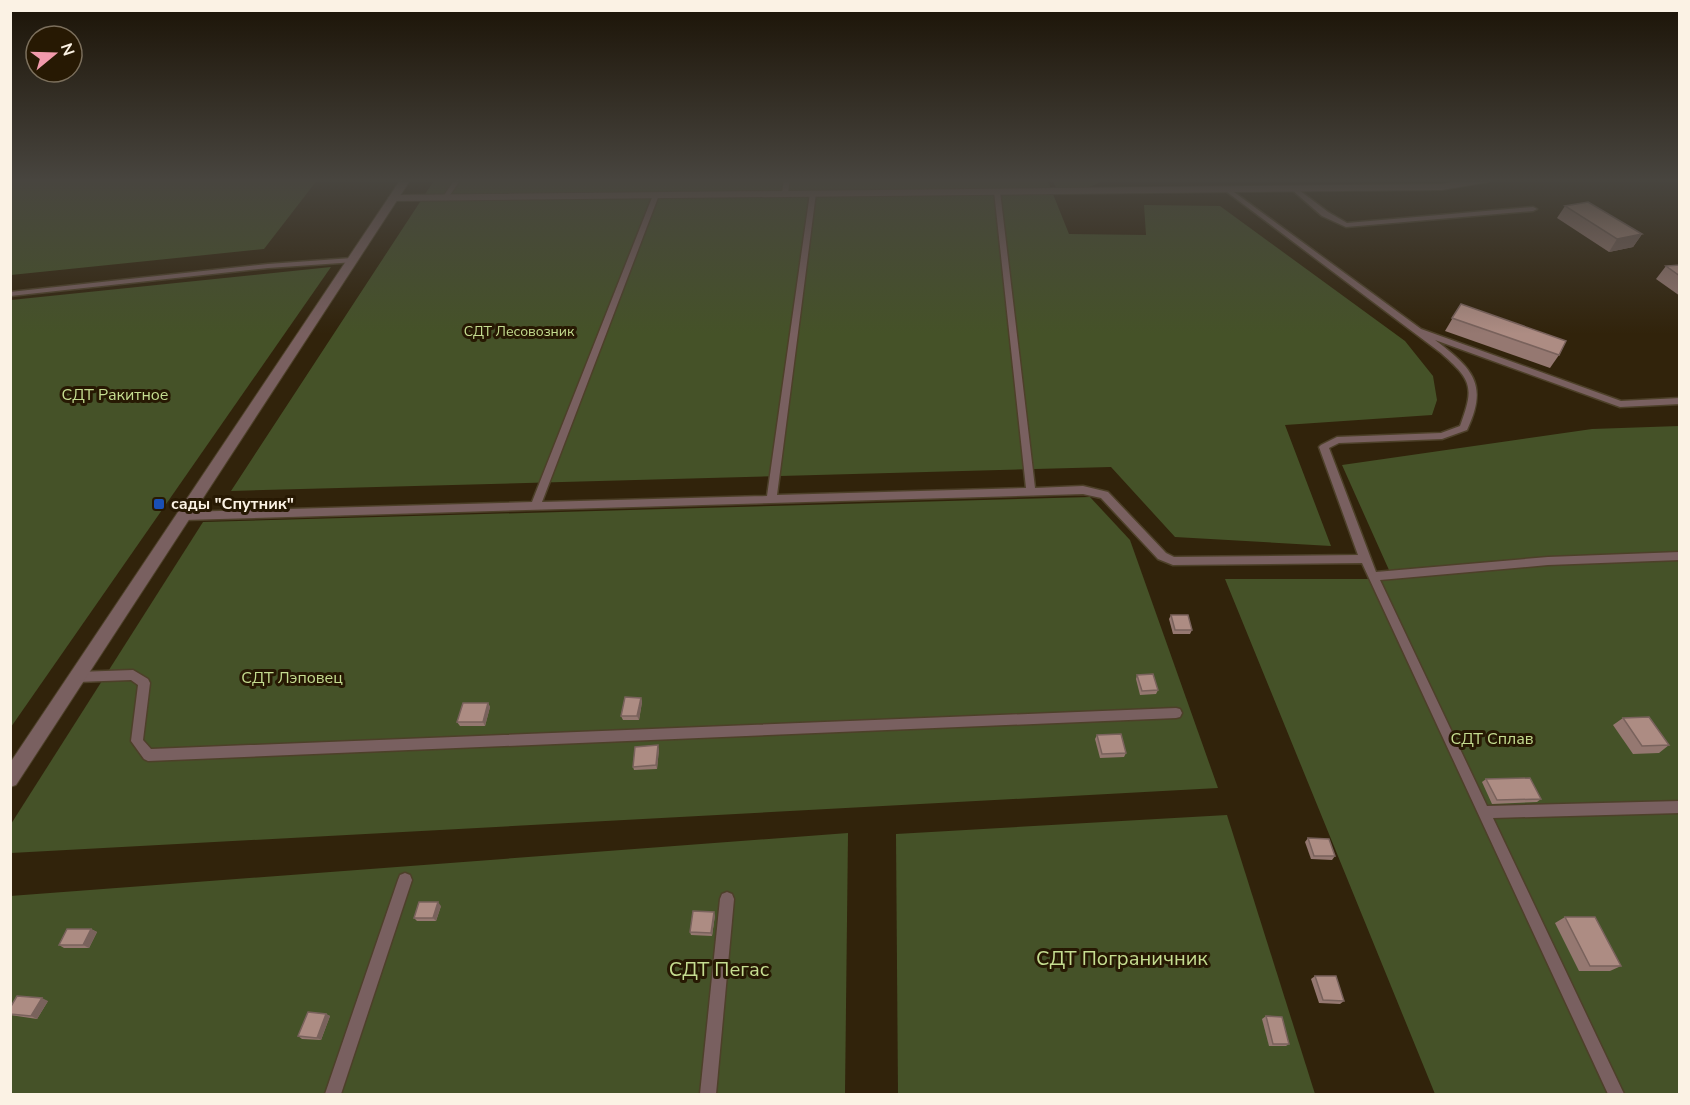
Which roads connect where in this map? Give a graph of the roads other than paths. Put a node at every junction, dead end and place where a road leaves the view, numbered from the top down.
1 (371, 231) edge
2 (642, 231) edge
3 (808, 231) edge
4 (1001, 231) edge
5 (1282, 231) edge
6 (352, 260) junction
7 (10, 294) edge
8 (1418, 331) junction
9 (1680, 401) edge
10 (1031, 492) junction
11 (772, 499) junction
12 (536, 505) junction
13 (183, 516) junction
14 (1680, 555) edge
15 (1365, 559) junction
16 (1373, 576) junction
17 (77, 677) junction
18 (1176, 713) dead end
19 (10, 779) edge
20 (1680, 807) edge
21 (1484, 812) junction
22 (405, 880) dead end
23 (727, 898) dead end
24 (333, 1095) edge
25 (708, 1095) edge
26 (1616, 1095) edge

1 - 6 street
2 - 12 lane
3 - 11 lane
4 - 10 lane
5 - 8 lane
6 - 7 lane
6 - 13 street
8 - 9 lane
8 - 15 lane
10 - 11 lane
10 - 15 lane
11 - 12 lane
12 - 13 lane
13 - 17 street
14 - 16 lane
15 - 16 lane
16 - 21 lane
17 - 18 lane
17 - 19 street
20 - 21 lane
21 - 26 lane
22 - 24 lane
23 - 25 lane

